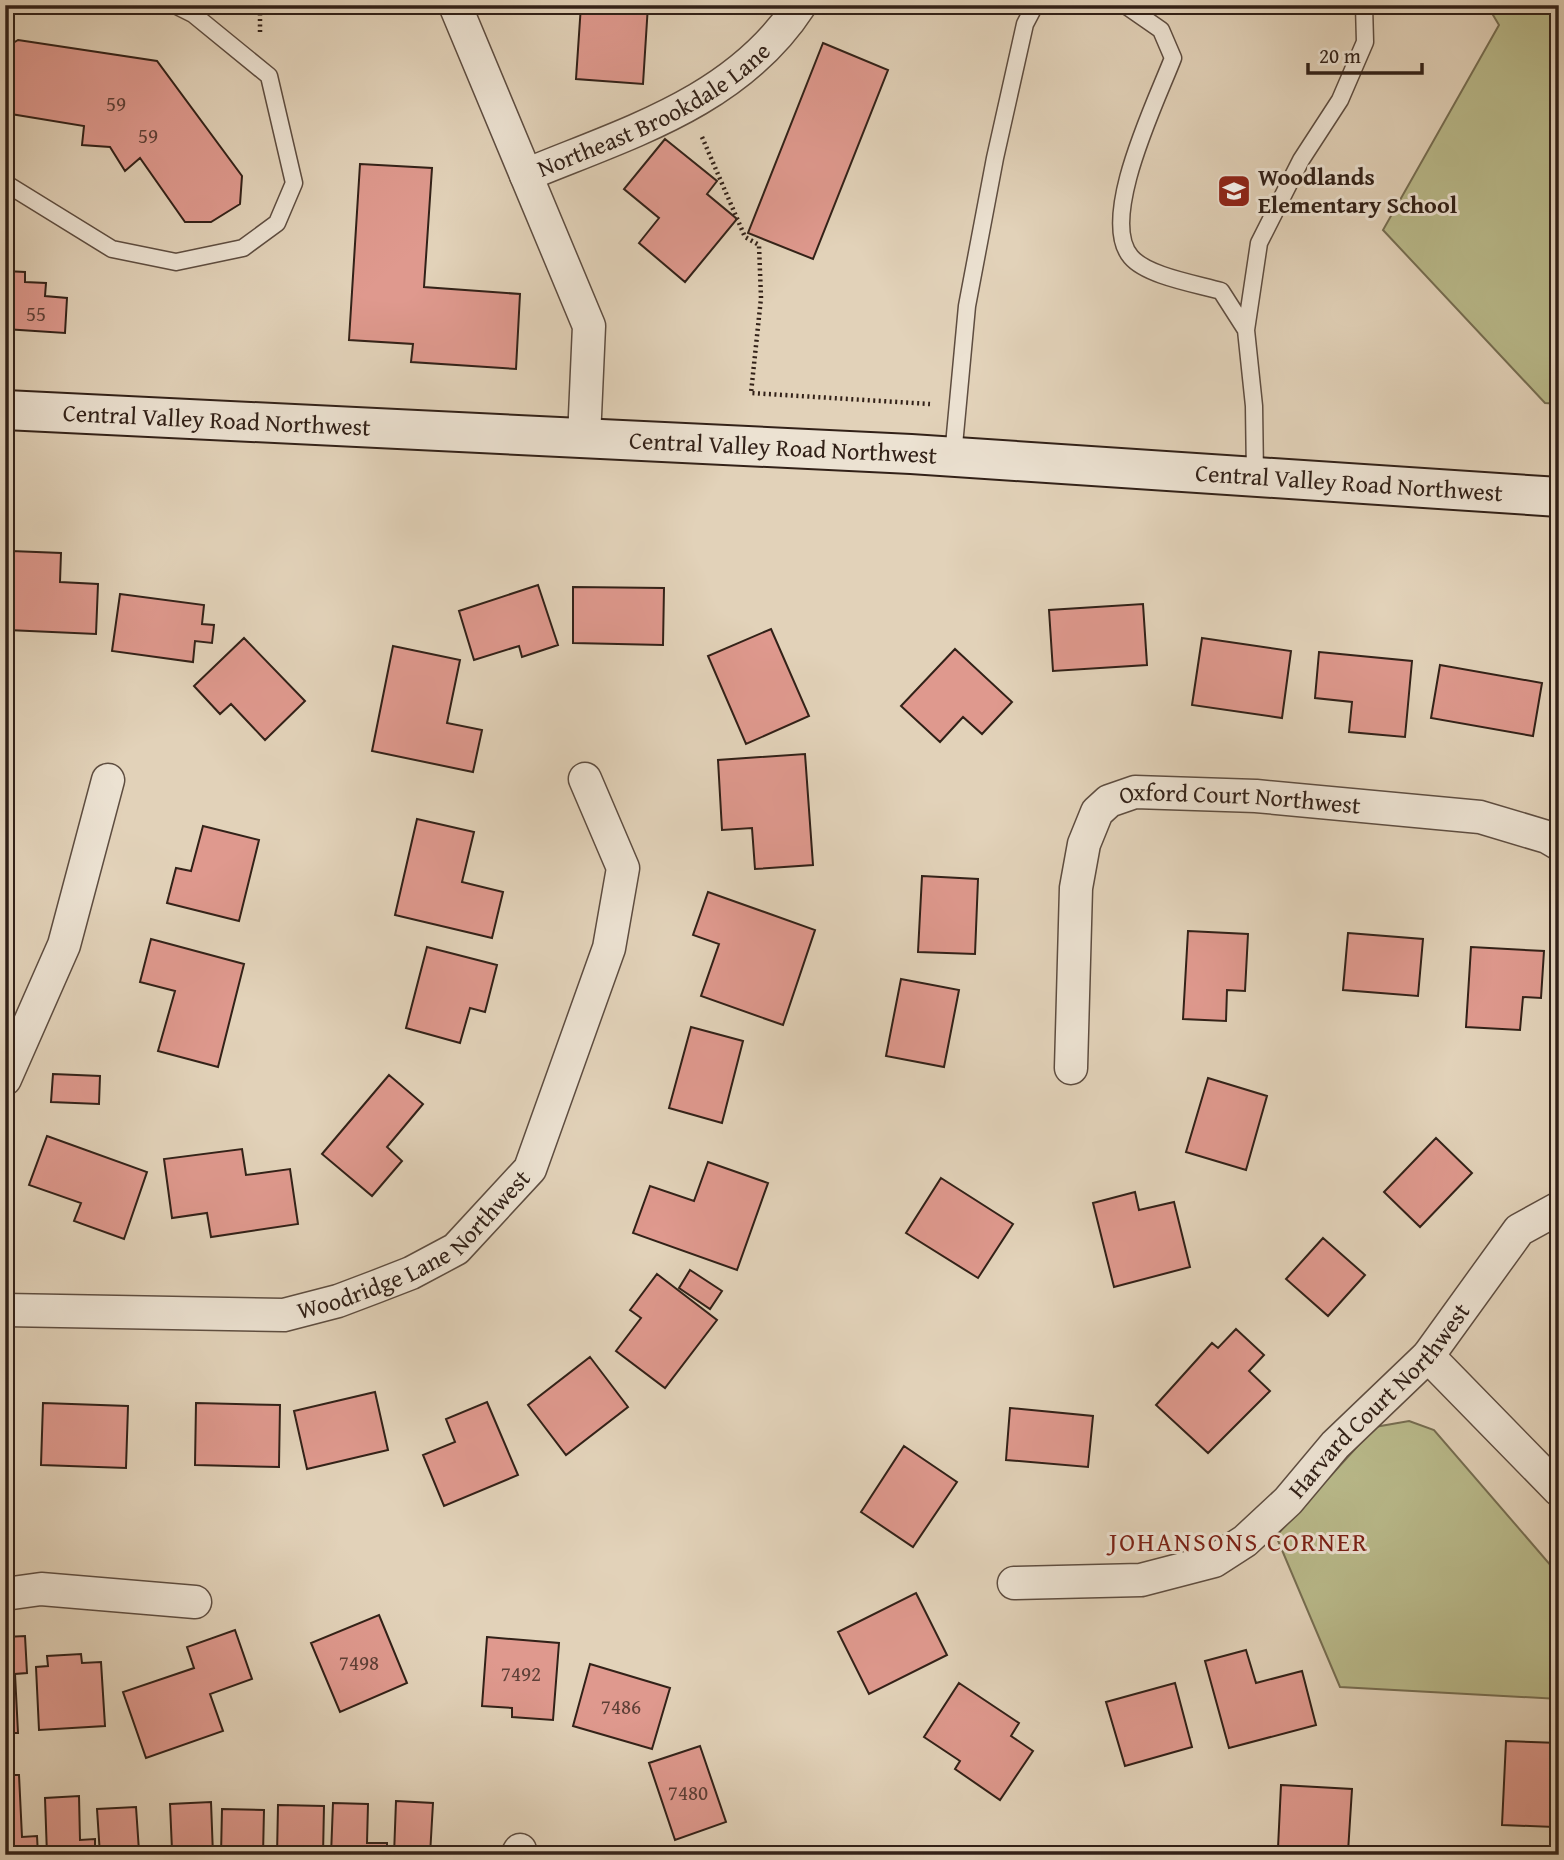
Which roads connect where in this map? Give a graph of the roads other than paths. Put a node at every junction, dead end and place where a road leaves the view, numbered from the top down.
1 (176, 5) edge
2 (455, 5) edge
3 (800, 5) edge
4 (1035, 5) edge
5 (1125, 5) edge
6 (1364, 5) edge
7 (526, 174) junction
8 (5, 183) edge
9 (1245, 330) junction
10 (5, 410) edge
11 (584, 438) junction
12 (953, 456) junction
13 (1255, 476) junction
14 (1559, 497) edge
15 (585, 779) dead end
16 (108, 780) dead end
17 (1559, 844) edge
18 (1071, 1068) dead end
19 (5, 1079) edge
20 (1559, 1208) edge
21 (5, 1310) edge
22 (1428, 1356) junction
23 (1559, 1490) edge
24 (1014, 1583) dead end
25 (5, 1594) edge
26 (195, 1602) dead end

1 - 8 lane
2 - 7 street, Northeast Brookdale Lane
3 - 7 street, Northeast Brookdale Lane
4 - 12 lane
5 - 9 lane
6 - 9 lane
7 - 11 street, Northeast Brookdale Lane
9 - 13 lane
10 - 11 main road, Central Valley Road Northwest
11 - 12 main road, Central Valley Road Northwest
12 - 13 main road, Central Valley Road Northwest
13 - 14 main road, Central Valley Road Northwest
15 - 21 street, Woodridge Lane Northwest
16 - 19 street
17 - 18 street, Oxford Court Northwest
20 - 22 street, Harvard Court Northwest
22 - 23 street
22 - 24 street, Harvard Court Northwest
25 - 26 street

